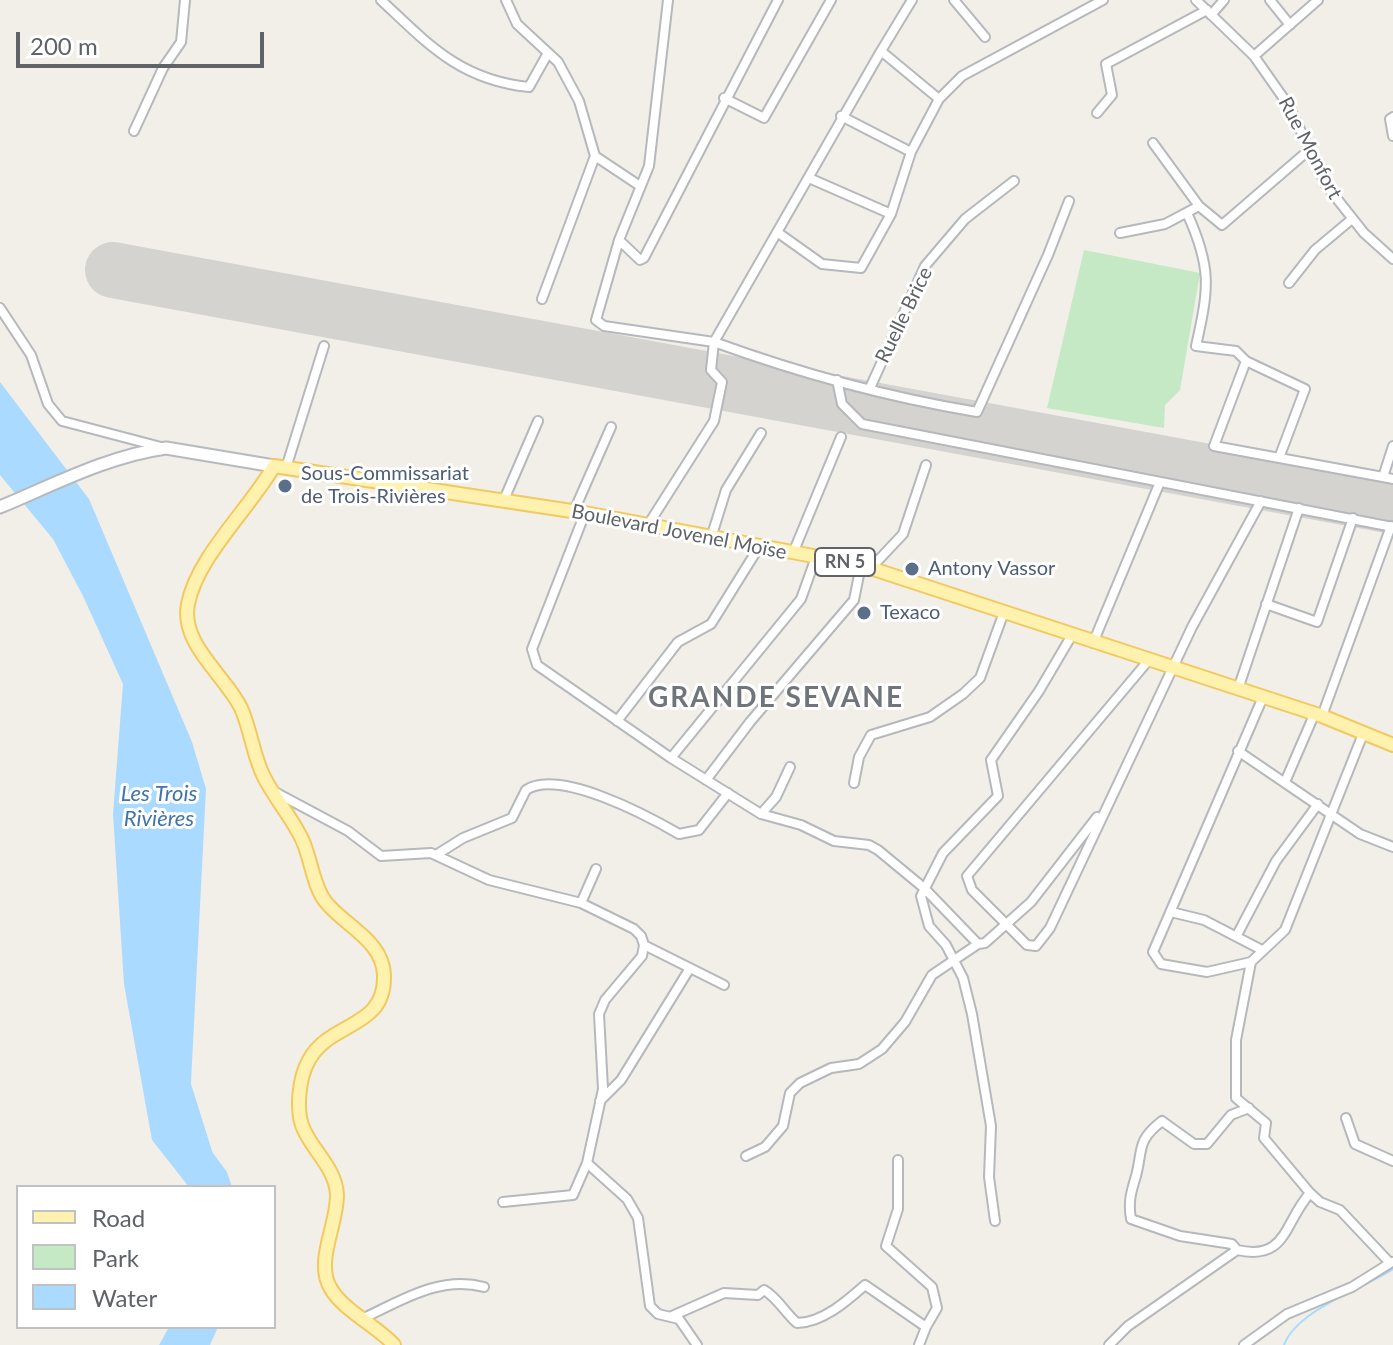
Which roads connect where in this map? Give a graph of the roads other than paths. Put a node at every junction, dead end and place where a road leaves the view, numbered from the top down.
1 (185, 0) edge
2 (381, 0) edge
3 (506, 0) edge
4 (668, 0) edge
5 (778, 0) edge
6 (831, 0) edge
7 (912, 0) edge
8 (954, 0) edge
9 (1103, 0) edge
10 (1196, 0) edge
11 (1224, 0) edge
12 (1270, 0) edge
13 (1318, 0) edge
14 (1209, 13) junction
15 (1290, 25) junction
16 (985, 37) dead end
17 (881, 51) junction
18 (548, 53) junction
19 (1254, 56) junction
20 (724, 98) junction
21 (939, 99) junction
22 (1097, 113) dead end
23 (841, 116) junction
24 (1393, 117) edge
25 (134, 131) dead end
26 (1393, 136) edge
27 (1153, 143) dead end
28 (1309, 150) junction
29 (911, 152) junction
30 (595, 156) junction
31 (809, 178) junction
32 (1014, 181) dead end
33 (640, 186) junction
34 (1069, 201) dead end
35 (1199, 206) junction
36 (1187, 213) junction
37 (891, 214) junction
38 (1352, 219) junction
39 (777, 232) junction
40 (1120, 233) dead end
41 (619, 240) junction
42 (1393, 259) edge
43 (1289, 283) dead end
44 (542, 299) dead end
45 (0, 308) edge
46 (714, 342) junction
47 (324, 346) dead end
48 (1246, 361) junction
49 (837, 380) junction
50 (870, 388) junction
51 (538, 421) dead end
52 (611, 427) dead end
53 (761, 433) dead end
54 (841, 437) dead end
55 (1393, 446) edge
56 (166, 448) junction
57 (1279, 458) junction
58 (926, 465) dead end
59 (280, 467) junction
60 (1383, 477) junction
61 (1393, 479) edge
62 (1160, 482) junction
63 (1261, 501) junction
64 (503, 502) junction
65 (0, 507) edge
66 (1299, 508) junction
67 (580, 512) junction
68 (1353, 518) junction
69 (648, 525) junction
70 (1392, 526) edge
71 (711, 538) junction
72 (759, 547) junction
73 (793, 553) junction
74 (816, 557) junction
75 (866, 566) junction
76 (1266, 604) junction
77 (1004, 612) junction
78 (1072, 635) junction
79 (1093, 643) junction
80 (1148, 661) junction
81 (1173, 669) junction
82 (1238, 689) junction
83 (1263, 697) junction
84 (1318, 716) junction
85 (617, 721) junction
86 (1363, 734) junction
87 (1393, 745) edge
88 (1238, 751) junction
89 (671, 758) junction
90 (790, 767) dead end
91 (706, 780) junction
92 (1285, 782) junction
93 (854, 783) dead end
94 (271, 790) junction
95 (728, 793) junction
96 (1318, 804) junction
97 (1104, 808) junction
98 (761, 814) junction
99 (1334, 815) junction
100 (1393, 847) edge
101 (436, 855) junction
102 (596, 869) dead end
103 (924, 888) junction
104 (581, 903) junction
105 (1171, 912) junction
106 (1006, 925) junction
107 (1237, 935) junction
108 (978, 944) junction
109 (644, 945) junction
110 (1262, 950) junction
111 (955, 961) junction
112 (1251, 962) junction
113 (690, 968) junction
114 (724, 985) dead end
115 (599, 1102) junction
116 (1249, 1108) junction
117 (1346, 1118) dead end
118 (746, 1156) dead end
119 (898, 1160) dead end
120 (1393, 1161) edge
121 (587, 1163) junction
122 (1310, 1193) junction
123 (503, 1202) dead end
124 (995, 1221) dead end
125 (1237, 1250) junction
126 (1392, 1262) edge
127 (484, 1287) dead end
128 (671, 1316) junction
129 (364, 1318) junction
130 (926, 1327) junction
131 (394, 1345) edge
132 (697, 1345) edge
133 (919, 1345) edge
134 (1109, 1345) edge
135 (1244, 1345) edge

1 - 25 street
2 - 18 street
3 - 18 street
4 - 33 street
5 - 20 street
6 - 20 street
7 - 17 street
8 - 16 street
9 - 21 street
10 - 14 street, Rue Monfort
11 - 14 street
12 - 15 street
13 - 15 street
14 - 19 street, Rue Monfort
14 - 22 street
15 - 19 street
17 - 21 street
17 - 23 street
18 - 30 street
19 - 28 street, Rue Monfort
20 - 41 street
21 - 29 street
23 - 29 street
23 - 31 street
24 - 26 street
27 - 35 street
28 - 35 street
28 - 38 street, Rue Monfort
29 - 37 street
30 - 33 street
30 - 44 street
31 - 37 street
31 - 39 street
32 - 50 street, Ruelle Brice
33 - 41 street
34 - 50 street
35 - 36 street
36 - 40 street
36 - 48 street
37 - 39 street
38 - 42 street, Rue Monfort
38 - 43 street
39 - 46 street
41 - 46 street
45 - 56 street
46 - 49 street
46 - 69 street
47 - 59 street
48 - 57 street
48 - 57 street
49 - 50 street
49 - 62 street
51 - 64 street
52 - 67 street
53 - 71 street
54 - 73 street
55 - 60 street
56 - 59 main road
56 - 65 main road
57 - 60 street
58 - 75 street
59 - 64 main road, Boulevard Jovenel Moïse / RN 5
59 - 94 main road
60 - 61 street
62 - 63 street
62 - 79 street
63 - 66 street
63 - 81 street
64 - 67 main road, Boulevard Jovenel Moïse / RN 5
66 - 68 street
66 - 76 street
67 - 69 main road, Boulevard Jovenel Moïse / RN 5
67 - 85 street
68 - 70 street
68 - 76 street
69 - 71 main road, Boulevard Jovenel Moïse / RN 5
70 - 84 street
71 - 72 main road, Boulevard Jovenel Moïse / RN 5
72 - 73 main road, Boulevard Jovenel Moïse / RN 5
72 - 85 street
73 - 74 main road, Boulevard Jovenel Moïse / RN 5
74 - 75 main road, Boulevard Jovenel Moïse / RN 5
74 - 89 street
75 - 77 main road, Boulevard Jovenel Moïse / RN 5
75 - 91 street
76 - 82 street
77 - 78 main road, Boulevard Jovenel Moïse / RN 5
77 - 93 street
78 - 79 main road, Boulevard Jovenel Moïse / RN 5
78 - 103 street
79 - 80 main road, Boulevard Jovenel Moïse / RN 5
80 - 81 main road, Boulevard Jovenel Moïse / RN 5
80 - 106 street
81 - 82 main road, Boulevard Jovenel Moïse / RN 5
81 - 97 street
82 - 83 main road, Boulevard Jovenel Moïse / RN 5
83 - 84 main road, Boulevard Jovenel Moïse / RN 5
83 - 88 street
84 - 86 main road, Boulevard Jovenel Moïse / RN 5
84 - 92 street
85 - 89 street
86 - 87 main road, Boulevard Jovenel Moïse / RN 5
86 - 99 street
88 - 92 street
88 - 105 street
89 - 91 street
90 - 98 street
91 - 95 street
92 - 96 street
94 - 101 street
94 - 129 main road
95 - 98 street
95 - 101 street
96 - 99 street
96 - 107 street
97 - 106 street
97 - 106 street
98 - 103 street
99 - 100 street
99 - 110 street
101 - 104 street
102 - 104 street
103 - 108 street
103 - 111 street
104 - 109 street
105 - 107 street
105 - 112 street
106 - 108 street
107 - 110 street
108 - 111 street
109 - 113 street
109 - 115 street
110 - 112 street
111 - 118 street
111 - 124 street
112 - 116 street
113 - 114 street
113 - 115 street
115 - 121 street
116 - 122 street
116 - 125 street
117 - 120 street
119 - 130 street
121 - 123 street
121 - 128 street
122 - 125 street
122 - 126 street
125 - 134 street
126 - 135 street
127 - 129 street
128 - 130 street
128 - 132 street
129 - 131 main road
130 - 133 street

